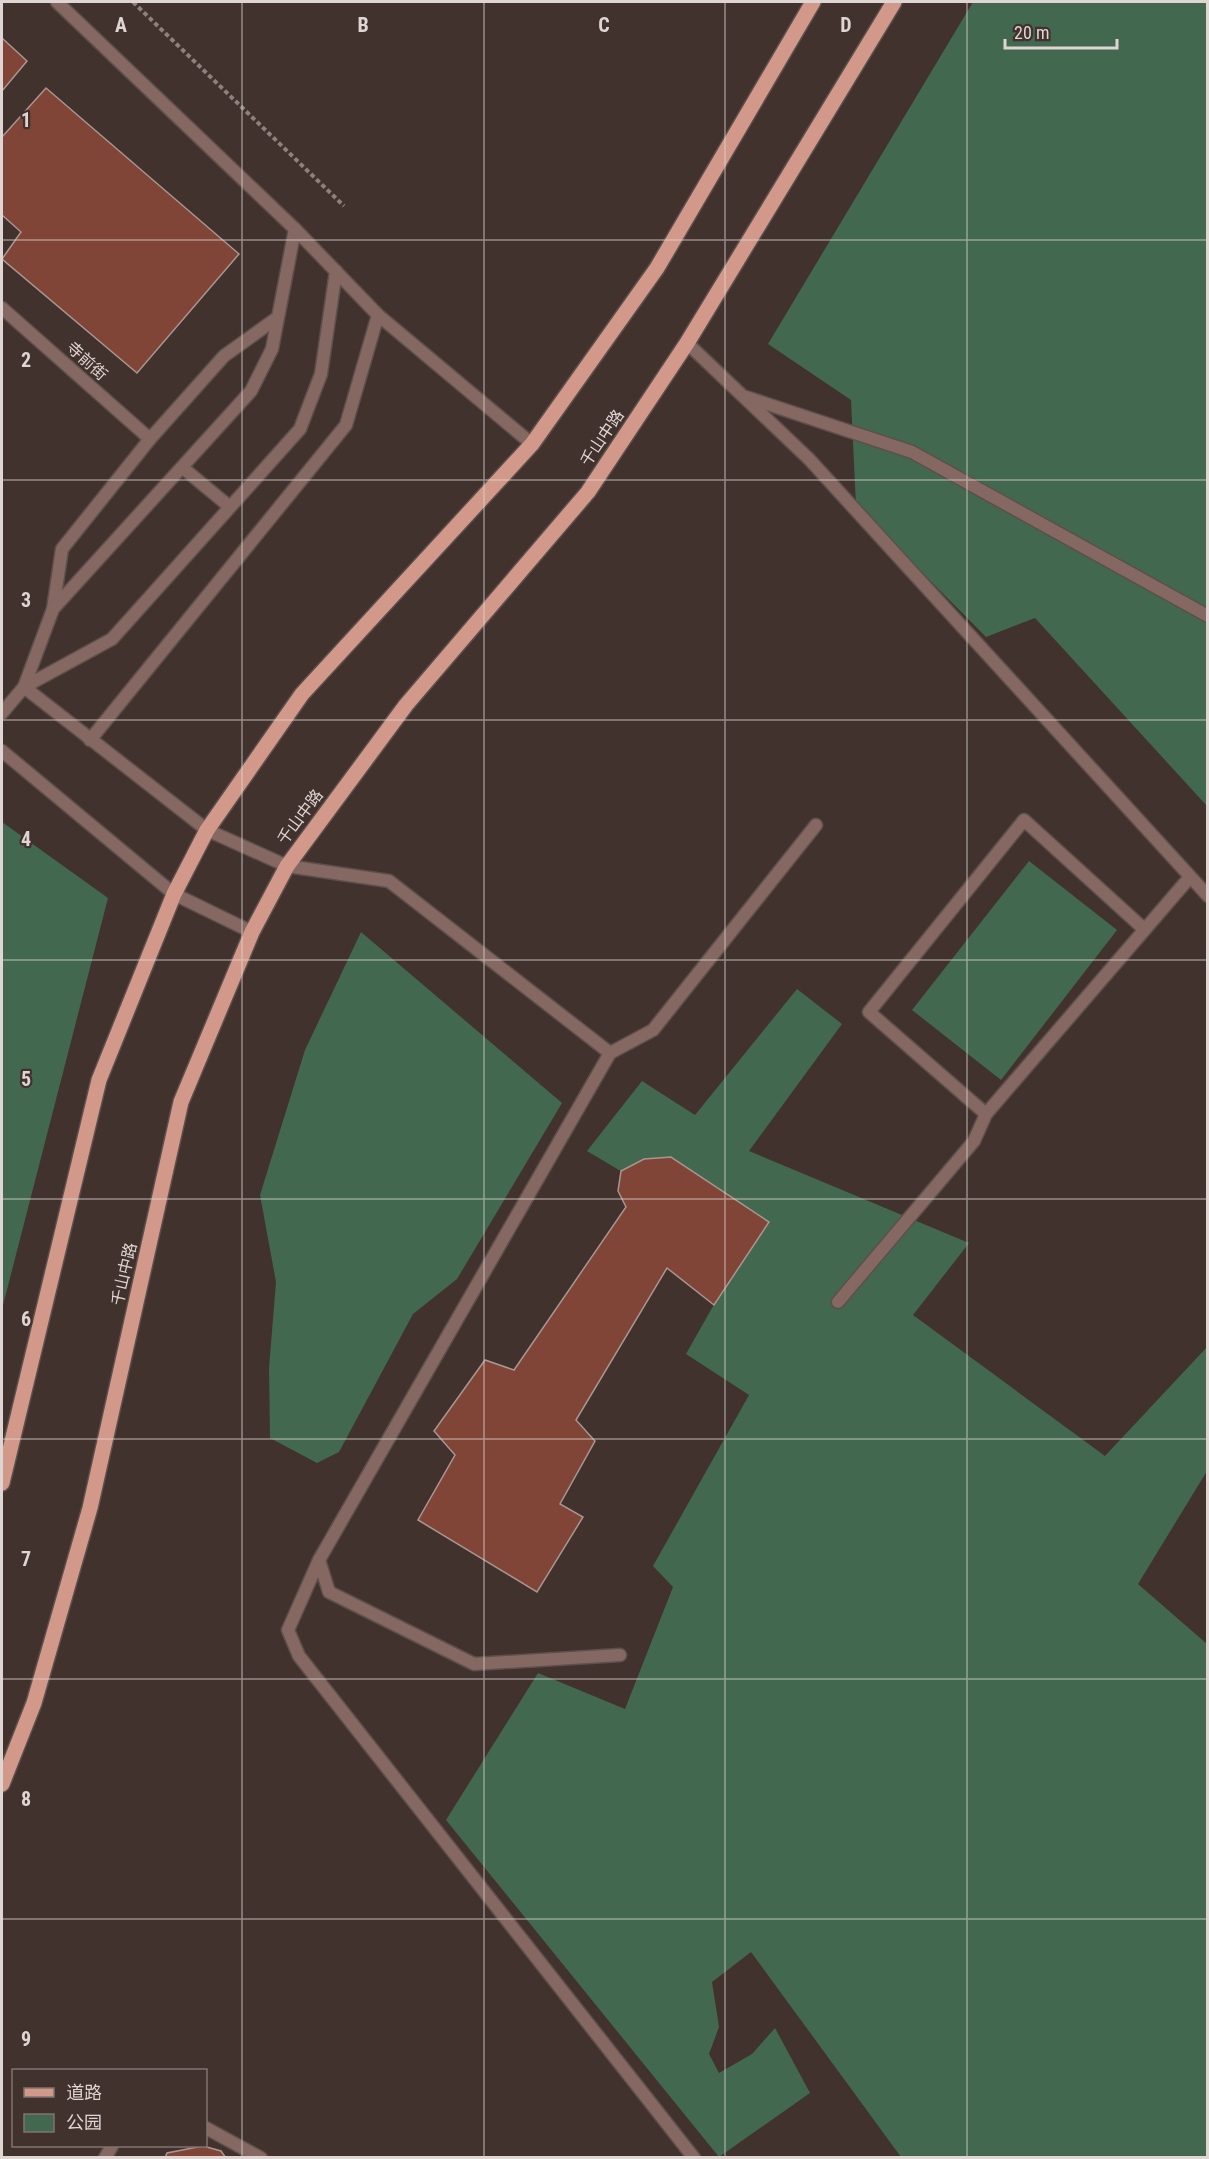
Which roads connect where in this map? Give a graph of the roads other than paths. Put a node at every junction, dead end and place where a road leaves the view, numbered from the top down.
1 (57, 2) edge
2 (813, 2) edge
3 (894, 2) edge
4 (295, 229) junction
5 (336, 271) junction
6 (2, 308) edge
7 (378, 315) junction
8 (277, 318) junction
9 (687, 343) junction
10 (742, 395) junction
11 (150, 440) junction
12 (532, 444) junction
13 (183, 468) junction
14 (230, 507) junction
15 (52, 609) junction
16 (1208, 616) edge
17 (24, 687) junction
18 (2, 713) edge
19 (90, 740) junction
20 (2, 752) edge
21 (816, 825) dead end
22 (207, 830) junction
23 (287, 866) junction
24 (1190, 877) junction
25 (174, 894) junction
26 (1208, 896) edge
27 (1144, 929) junction
28 (252, 932) junction
29 (610, 1053) junction
30 (986, 1114) junction
31 (838, 1302) dead end
32 (2, 1483) edge
33 (319, 1560) junction
34 (620, 1655) dead end
35 (2, 1784) edge
36 (207, 2129) edge
37 (261, 2157) edge
38 (694, 2157) edge

1 - 4 street
2 - 12 main road
3 - 9 main road, 千山中路
4 - 5 street
4 - 8 street
5 - 7 street
5 - 14 street
6 - 11 street, 寺前街
7 - 12 street
7 - 19 street
8 - 11 street
8 - 13 street
9 - 10 street
9 - 23 main road, 千山中路
10 - 16 street
10 - 24 street
11 - 15 street
12 - 22 main road
13 - 14 street
13 - 15 street
14 - 17 street
15 - 17 street
17 - 18 street
17 - 19 street
19 - 22 street
20 - 25 street
21 - 29 street
22 - 23 street
22 - 25 main road
23 - 28 main road, 千山中路
23 - 29 street
24 - 26 street
24 - 27 street
25 - 28 street
25 - 32 main road
27 - 30 street
27 - 30 street
28 - 35 main road, 千山中路
29 - 33 street
30 - 31 street
33 - 34 street
33 - 38 street
36 - 37 street

